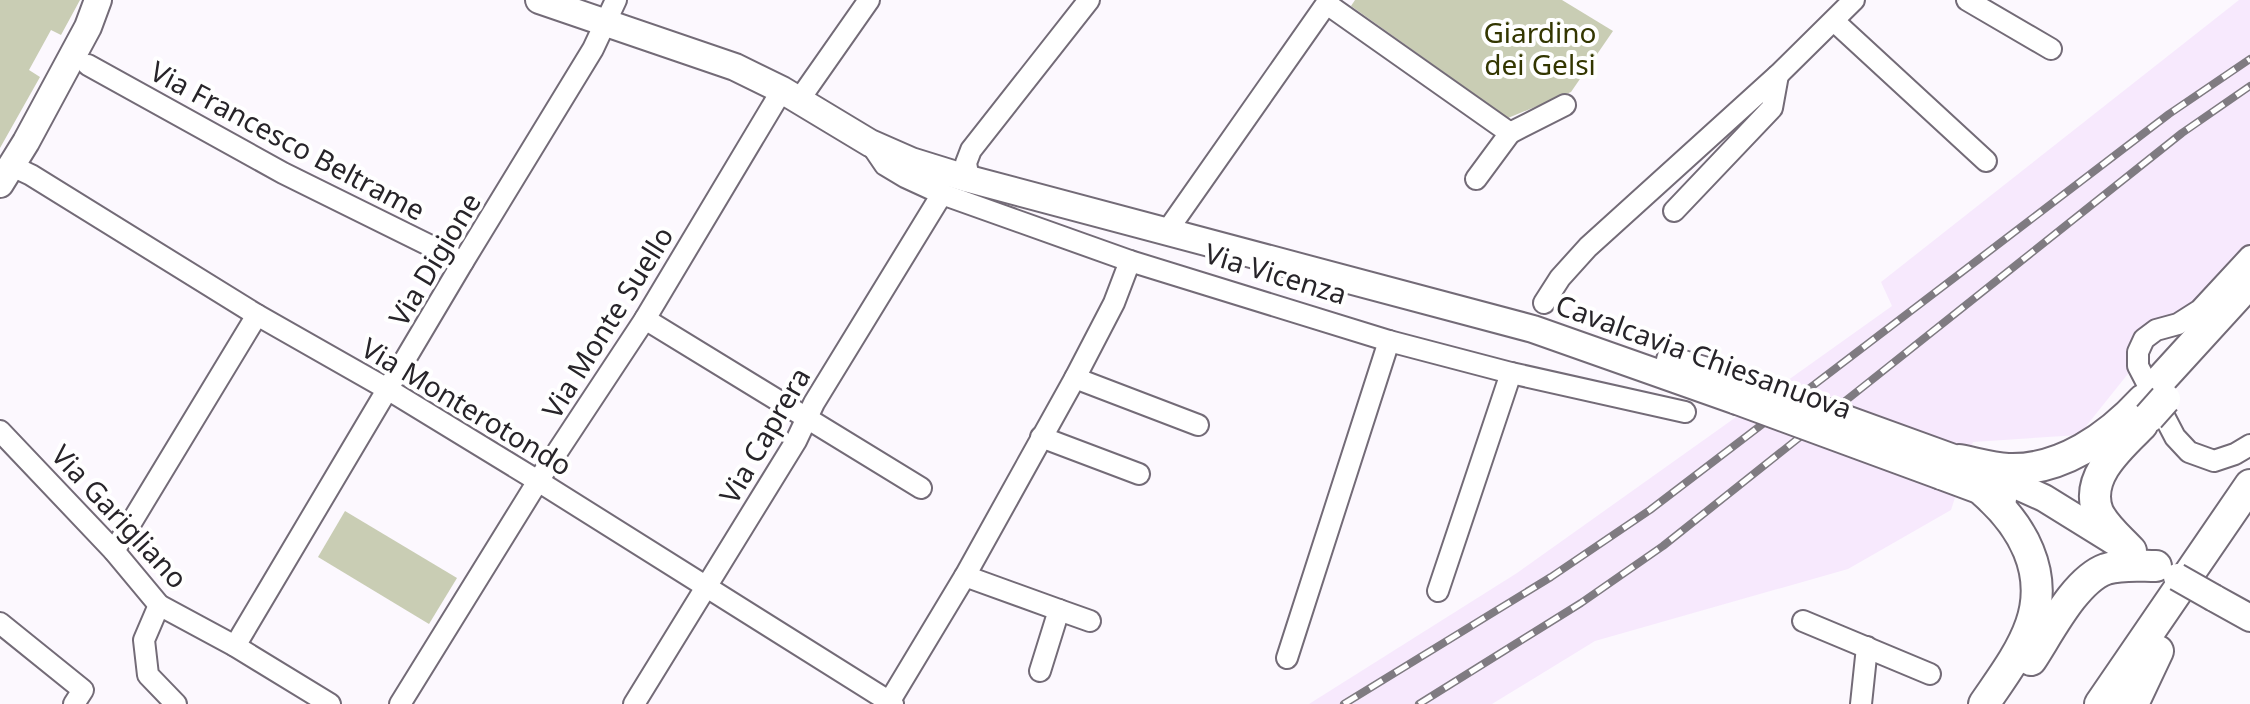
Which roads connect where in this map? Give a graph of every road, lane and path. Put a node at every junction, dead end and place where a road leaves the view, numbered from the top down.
1 (98, 0) edge
2 (111, 0) edge
3 (539, 0) edge
4 (869, 0) edge
5 (1089, 0) edge
6 (1854, 0) edge
7 (1967, 0) edge
8 (1328, 2) edge
9 (611, 11) edge
10 (1834, 21) junction
11 (88, 27) junction
12 (2051, 49) dead end
13 (88, 65) dead end
14 (1778, 75) junction
15 (790, 95) junction
16 (1565, 105) dead end
17 (1510, 133) junction
18 (870, 143) junction
19 (1986, 161) dead end
20 (6, 175) edge
21 (969, 179) junction
22 (1476, 179) dead end
23 (942, 194) junction
24 (1674, 211) dead end
25 (1167, 231) junction
26 (2250, 256) edge
27 (1130, 261) junction
28 (463, 262) junction
29 (2250, 282) edge
30 (1544, 303) dead end
31 (2250, 305) edge
32 (257, 315) junction
33 (645, 319) junction
34 (1533, 329) joint
35 (1389, 341) junction
36 (1511, 373) junction
37 (1075, 378) junction
38 (389, 390) junction
39 (2153, 401) junction
40 (1685, 412) dead end
41 (807, 418) junction
42 (1198, 425) dead end
43 (0, 431) edge
44 (1041, 437) junction
45 (2250, 445) edge
46 (1950, 464) junction
47 (1139, 474) dead end
48 (538, 481) junction
49 (2250, 485) edge
50 (921, 488) dead end
51 (1984, 492) junction
52 (2250, 519) edge
53 (114, 551) junction
54 (2143, 558) junction
55 (965, 576) junction
56 (705, 587) junction
57 (1438, 591) dead end
58 (159, 605) junction
59 (1059, 610) junction
60 (2250, 618) edge
61 (1090, 621) dead end
62 (1803, 621) dead end
63 (0, 623) edge
64 (235, 646) junction
65 (1867, 647) junction
66 (2158, 651) junction
67 (1287, 658) dead end
68 (1040, 671) dead end
69 (1930, 674) dead end
70 (890, 703) edge
71 (74, 704) edge
72 (176, 704) edge
73 (330, 704) edge
74 (400, 704) edge
75 (634, 704) edge
76 (1861, 704) edge
77 (1984, 704) edge
78 (2001, 704) edge
79 (2100, 704) edge
80 (2122, 704) edge
81 (2133, 704) edge

1 - 11 main road
2 - 11 main road
3 - 9 main road, Via Vicenza
4 - 15 street
5 - 21 street
6 - 10 street
7 - 12 street
8 - 17 street
8 - 25 street
9 - 15 main road, Via Vicenza
9 - 28 street, Via Digione
10 - 14 street
10 - 19 street
11 - 20 main road
13 - 28 street, Via Francesco Beltrame
14 - 24 street
14 - 30 street
15 - 18 main road, Via Vicenza
15 - 33 street, Via Monte Suello
16 - 17 street
17 - 22 street
18 - 21 main road, Via Vicenza
18 - 23 street, Via Vicenza
20 - 32 street, Via Monterotondo
21 - 25 main road, Via Vicenza
23 - 27 street, Via Vicenza
23 - 41 street, Via Caprera
25 - 34 main road, Via Vicenza
26 - 45 street
27 - 35 street, Via Vicenza
27 - 37 street
28 - 38 street, Via Digione
29 - 39 highway
31 - 39 highway
32 - 38 street, Via Monterotondo
32 - 53 street
33 - 41 street
33 - 48 street, Via Monte Suello
34 - 46 main road, Cavalcavia Chiesanuova, bridge
35 - 36 street, Via Vicenza
35 - 67 street
36 - 40 street, Via Vicenza
36 - 57 street
37 - 42 street
37 - 44 street
38 - 48 street, Via Monterotondo
38 - 64 street, Via Digione
39 - 46 highway
39 - 54 highway
41 - 50 street
41 - 56 street, Via Caprera
43 - 53 street, Via Garigliano
44 - 47 street
44 - 55 street
46 - 51 main road, Cavalcavia Chiesanuova
46 - 54 main road, Cavalcavia Chiesanuova
48 - 56 street, Via Monterotondo
48 - 74 street, Via Monte Suello
49 - 79 highway
51 - 54 main road, Cavalcavia Chiesanuova
51 - 77 highway
52 - 66 highway
53 - 58 street, Via Garigliano
54 - 60 main road, Cavalcavia Chiesanuova, bridge
54 - 78 highway
55 - 59 street
55 - 70 street
56 - 70 street, Via Monterotondo
56 - 75 street, Via Caprera
58 - 64 street, Via Garigliano
58 - 72 street
59 - 61 street
59 - 68 street
62 - 65 street
63 - 71 street
64 - 73 street, Via Garigliano
65 - 69 street
65 - 76 street
66 - 80 highway
66 - 81 highway

